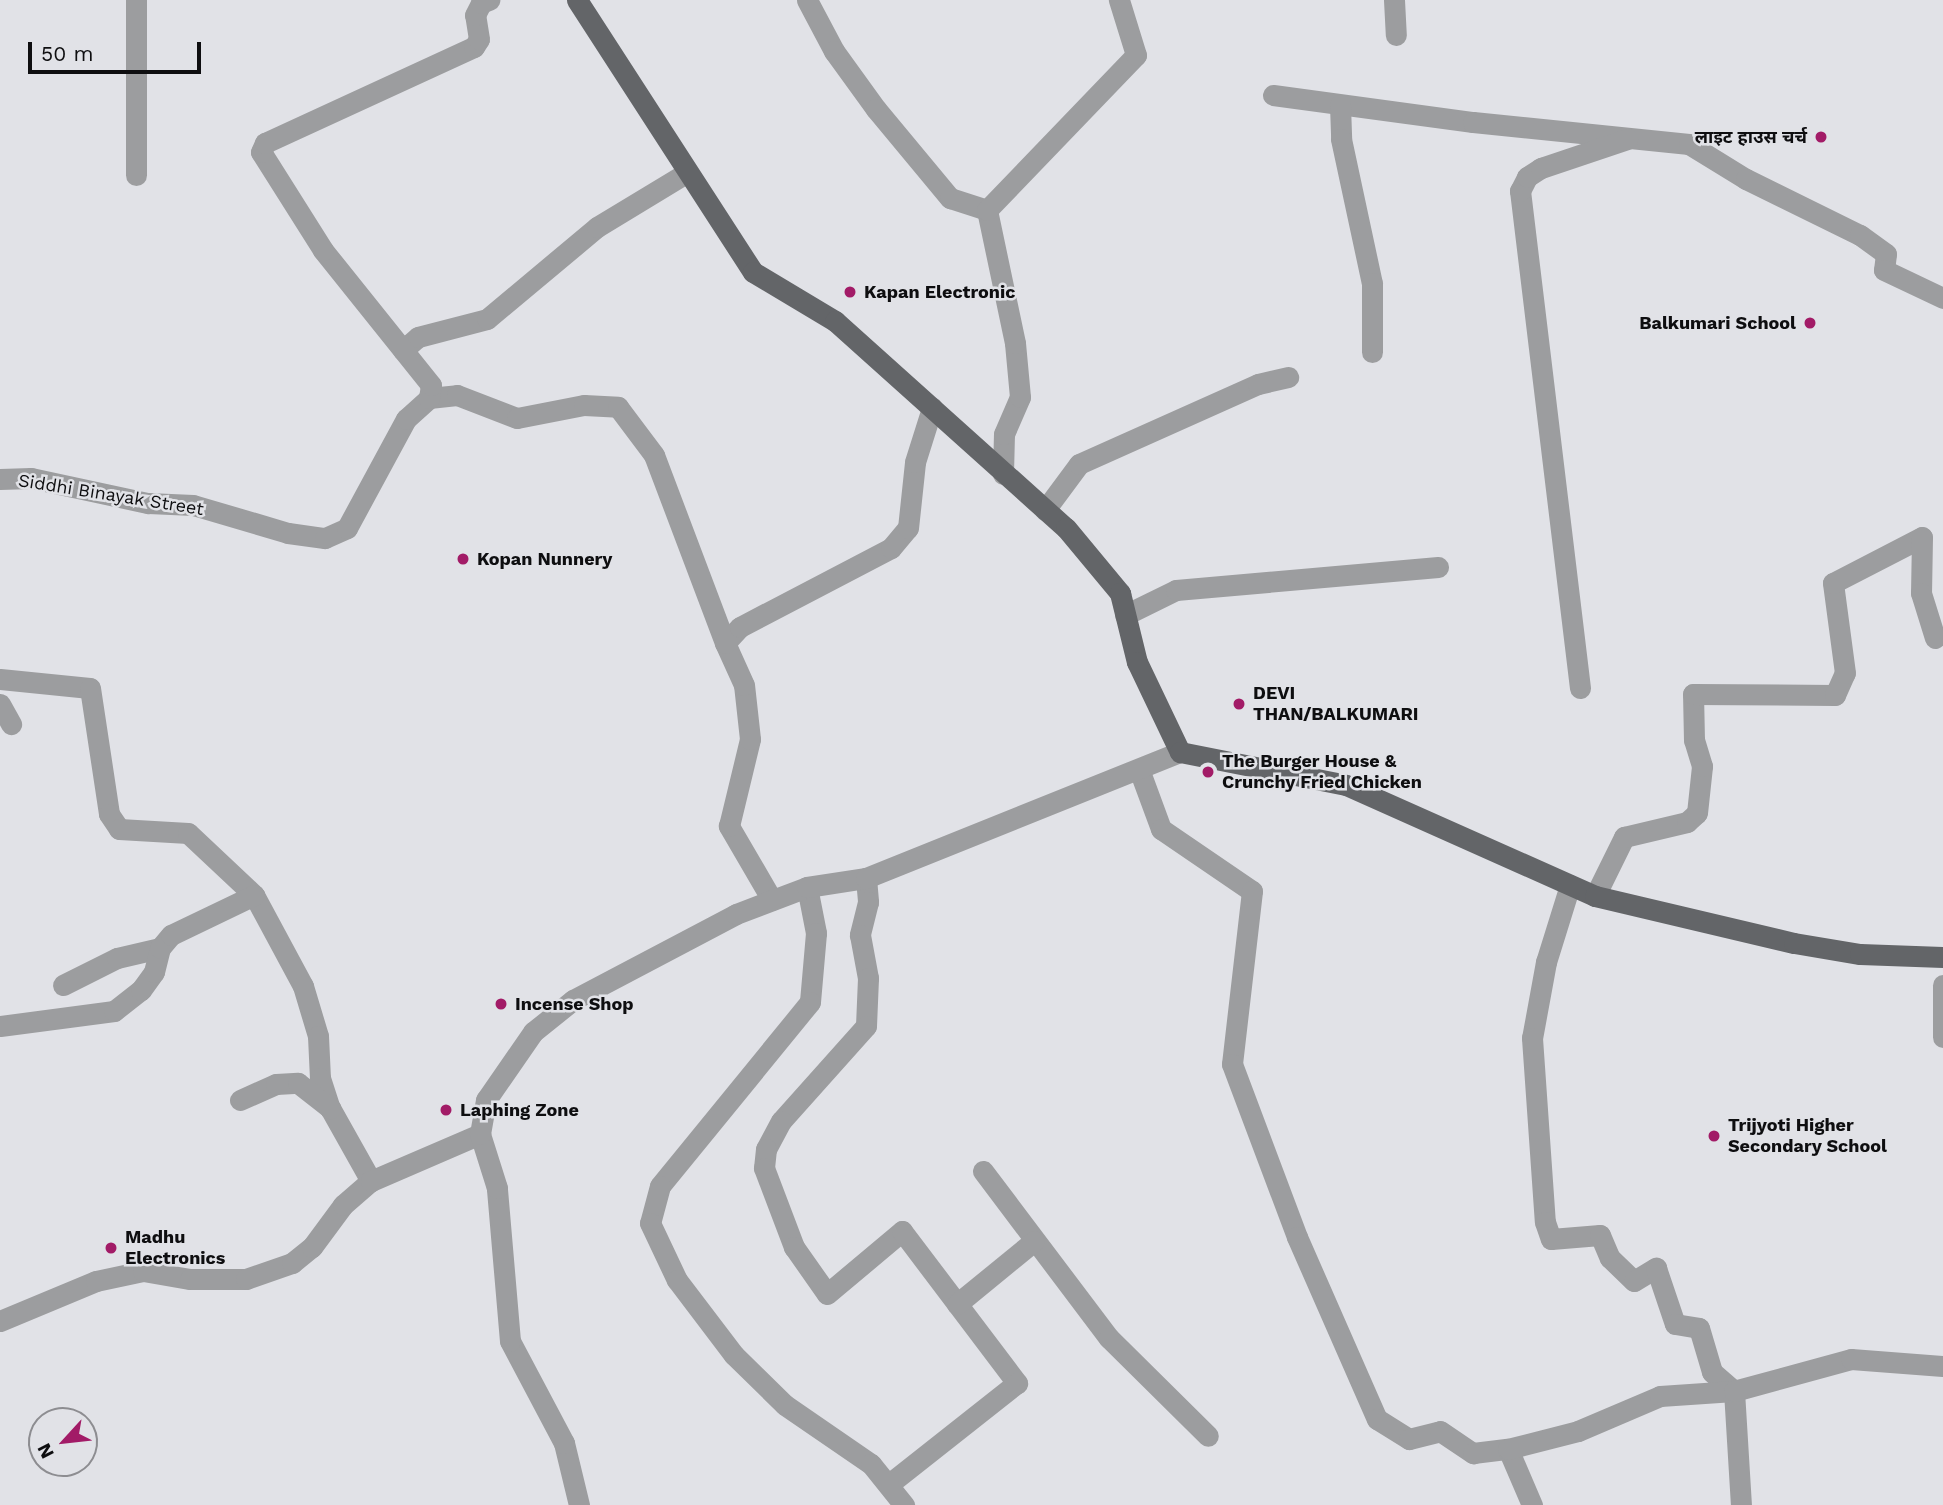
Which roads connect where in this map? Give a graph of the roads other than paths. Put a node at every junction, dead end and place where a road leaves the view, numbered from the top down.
1 (136, 0) edge
2 (489, 0) edge
3 (577, 0) edge
4 (807, 0) edge
5 (1119, 0) edge
6 (1394, 0) edge
7 (1396, 35) dead end
8 (1273, 95) dead end
9 (1340, 104) junction
10 (1636, 136) junction
11 (686, 173) junction
12 (136, 175) dead end
13 (987, 210) junction
14 (1943, 298) edge
15 (403, 350) junction
16 (1372, 352) dead end
17 (1288, 377) dead end
18 (431, 394) junction
19 (932, 408) junction
20 (1003, 474) junction
21 (0, 479) edge
22 (1045, 510) junction
23 (1438, 567) dead end
24 (1125, 615) junction
25 (1935, 638) dead end
26 (725, 643) junction
27 (0, 679) edge
28 (1580, 688) dead end
29 (0, 704) edge
30 (11, 724) dead end
31 (1181, 752) junction
32 (1140, 772) junction
33 (866, 878) junction
34 (1570, 885) junction
35 (807, 887) junction
36 (254, 895) junction
37 (1595, 896) junction
38 (772, 900) junction
39 (160, 948) junction
40 (1943, 957) edge
41 (63, 985) dead end
42 (1943, 985) edge
43 (0, 1026) edge
44 (1943, 1037) edge
45 (240, 1100) dead end
46 (330, 1108) junction
47 (480, 1135) junction
48 (983, 1171) dead end
49 (371, 1181) junction
50 (1034, 1241) junction
51 (957, 1304) junction
52 (0, 1321) edge
53 (1943, 1366) edge
54 (1734, 1391) junction
55 (1208, 1436) dead end
56 (1508, 1449) junction
57 (889, 1484) junction
58 (579, 1505) edge
59 (904, 1505) edge
60 (1532, 1505) edge
61 (1741, 1505) edge

1 - 12 street
2 - 15 street
3 - 11 main road
4 - 13 street
5 - 13 street
6 - 7 street
8 - 9 street
9 - 10 street
9 - 16 street
10 - 14 street
10 - 28 street
11 - 15 street
11 - 19 main road
13 - 20 street
15 - 18 street
17 - 22 street
18 - 21 street, Siddhi Binayak Street
18 - 26 street
19 - 20 main road
19 - 26 street
20 - 22 main road
22 - 24 main road
23 - 24 street
24 - 31 main road
25 - 37 street
26 - 38 street
27 - 36 street
29 - 30 street
31 - 32 street
31 - 34 main road
32 - 33 street
32 - 56 street
33 - 35 street
33 - 51 street
34 - 37 main road
34 - 54 street
35 - 38 street
35 - 57 street
36 - 39 street
36 - 46 street
37 - 40 main road
38 - 47 street
39 - 41 street
39 - 43 street
42 - 44 street
45 - 46 street
46 - 49 street
47 - 49 street
47 - 58 street
48 - 50 street
49 - 52 street
50 - 51 street
50 - 55 street
51 - 57 street
53 - 54 street
54 - 56 street
54 - 61 street
56 - 60 street
57 - 59 street

